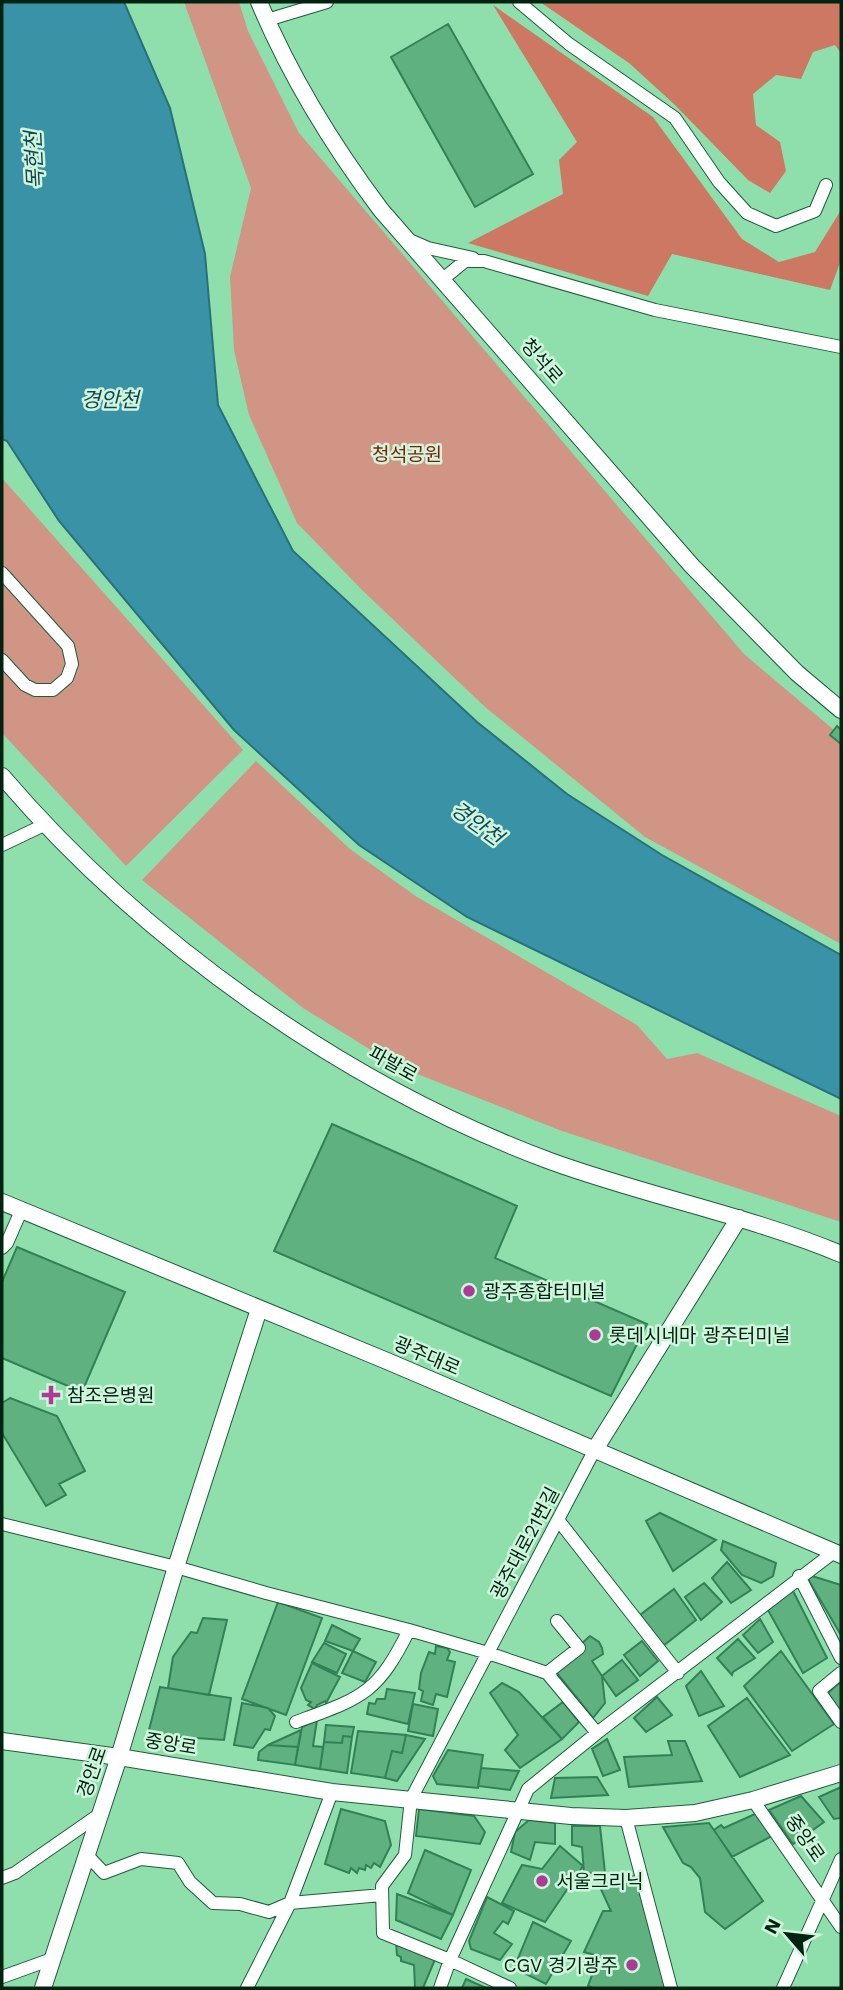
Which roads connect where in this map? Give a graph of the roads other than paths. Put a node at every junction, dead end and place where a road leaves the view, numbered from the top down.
1 (259, 2) edge
2 (327, 2) edge
3 (519, 2) edge
4 (267, 20) junction
5 (826, 185) dead end
6 (406, 238) junction
7 (484, 261) junction
8 (443, 279) junction
9 (841, 347) edge
10 (2, 573) edge
11 (2, 660) edge
12 (841, 710) edge
13 (2, 776) edge
14 (44, 825) junction
15 (2, 845) edge
16 (2, 1202) edge
17 (21, 1211) junction
18 (739, 1218) junction
19 (2, 1248) edge
20 (841, 1254) edge
21 (259, 1309) junction
22 (594, 1451) junction
23 (559, 1521) junction
24 (2, 1524) edge
25 (837, 1553) edge
26 (176, 1567) junction
27 (799, 1576) junction
28 (557, 1621) dead end
29 (409, 1630) junction
30 (488, 1653) junction
31 (841, 1658) edge
32 (547, 1673) junction
33 (678, 1673) junction
34 (841, 1673) edge
35 (296, 1722) dead end
36 (841, 1722) edge
37 (597, 1733) junction
38 (2, 1741) edge
39 (120, 1757) junction
40 (841, 1773) edge
41 (332, 1792) junction
42 (411, 1799) junction
43 (753, 1800) junction
44 (520, 1812) junction
45 (100, 1814) junction
46 (626, 1818) junction
47 (88, 1856) junction
48 (840, 1865) edge
49 (2, 1878) edge
50 (382, 1895) junction
51 (823, 1900) junction
52 (290, 1903) junction
53 (841, 1927) edge
54 (52, 1959) junction
55 (450, 1960) junction
56 (2, 1977) edge
57 (43, 1988) edge
58 (247, 1988) edge
59 (440, 1988) edge
60 (510, 1988) edge
61 (671, 1988) edge
62 (783, 1988) edge

1 - 4 street, 청석로
2 - 4 street
3 - 5 street
4 - 6 street, 청석로
6 - 7 street
6 - 8 street, 청석로
7 - 8 street
7 - 9 street
8 - 12 street, 청석로
10 - 11 street
13 - 14 street, 파발로
14 - 15 street
14 - 18 street, 파발로
16 - 17 street, 광주대로
17 - 19 street
17 - 21 street, 광주대로
18 - 20 street, 파발로
18 - 22 street
21 - 22 street, 광주대로
21 - 26 street, 경안로
22 - 23 street, 광주대로21번길
22 - 25 street, 광주대로
23 - 30 street, 광주대로21번길
23 - 33 street
24 - 26 street
25 - 27 street, 광주대로
26 - 29 street
26 - 39 street, 경안로
27 - 31 street
27 - 33 street, 광주대로
28 - 32 street
29 - 30 street
29 - 35 street
30 - 32 street
30 - 42 street, 광주대로21번길
32 - 37 street
33 - 37 street, 광주대로
34 - 36 street
37 - 44 street, 광주대로
38 - 39 street, 중앙로
39 - 41 street, 중앙로
39 - 45 street, 경안로
40 - 43 street, 중앙로
41 - 42 street, 중앙로
41 - 52 street
42 - 44 street, 중앙로
42 - 50 street
43 - 46 street, 중앙로
43 - 51 street, 중앙로
44 - 46 street, 중앙로
44 - 55 street
45 - 47 street, 경안로
45 - 49 street
46 - 61 street
47 - 52 street
47 - 54 street, 경안로
48 - 51 street
50 - 52 street
50 - 55 street
51 - 53 street, 중앙로
51 - 62 street
52 - 58 street
54 - 56 street
54 - 57 street, 경안로
55 - 59 street
55 - 60 street

